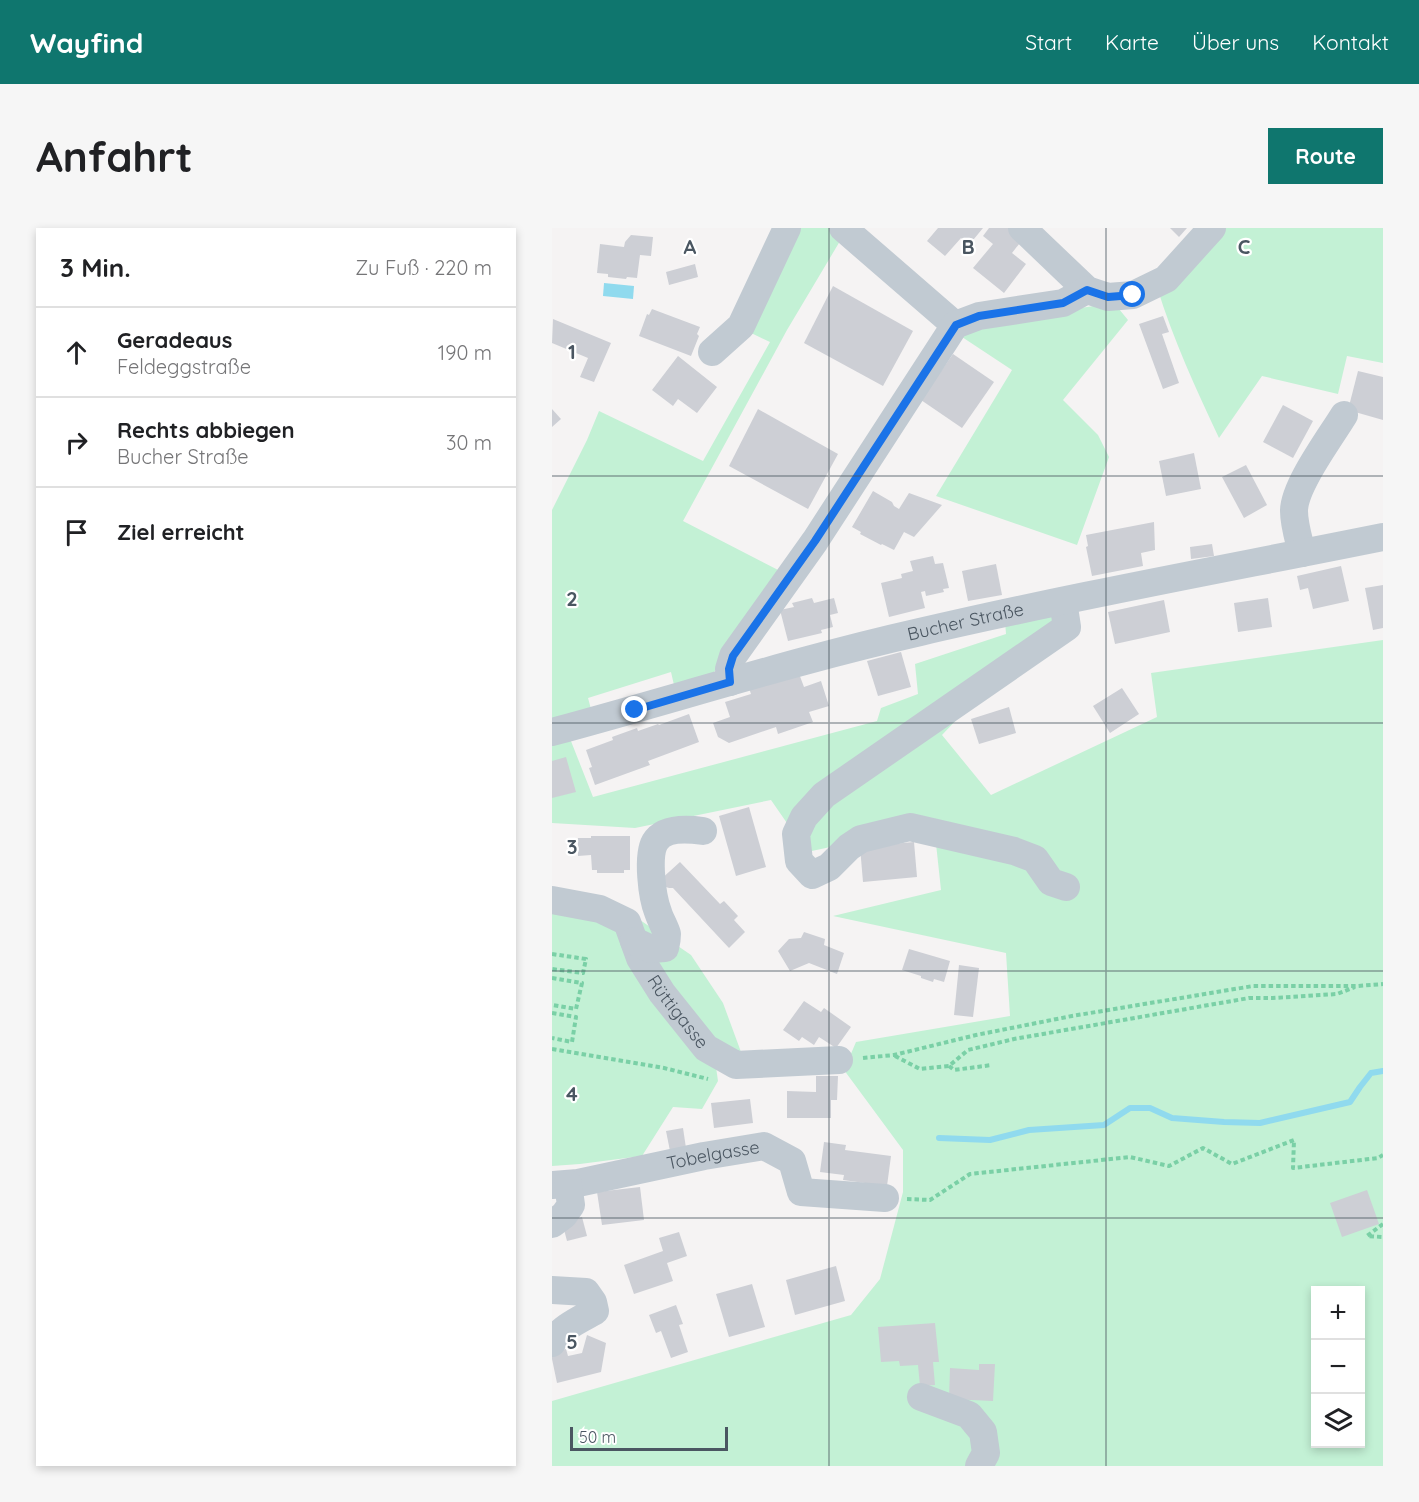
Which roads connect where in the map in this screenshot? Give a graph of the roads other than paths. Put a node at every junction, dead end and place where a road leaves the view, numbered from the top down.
1 (787, 228) edge
2 (843, 228) edge
3 (1022, 228) edge
4 (1212, 228) edge
5 (1087, 290) junction
6 (956, 325) junction
7 (712, 352) dead end
8 (1344, 415) dead end
9 (1383, 537) edge
10 (1302, 553) junction
11 (1063, 601) junction
12 (730, 682) junction
13 (552, 732) edge
14 (703, 831) dead end
15 (1066, 887) dead end
16 (552, 900) edge
17 (634, 941) junction
18 (840, 1060) road end
19 (560, 1184) edge
20 (885, 1198) road end
21 (552, 1224) edge
22 (552, 1290) edge
23 (552, 1343) edge
24 (921, 1397) dead end
25 (979, 1466) edge

1 - 7 street
2 - 6 street
3 - 5 street
4 - 5 street
5 - 6 street
6 - 12 street
8 - 10 street
9 - 10 street, Bucher Straße
10 - 11 street, Bucher Straße
11 - 12 street, Bucher Straße
11 - 15 street
12 - 13 street, Bucher Straße
14 - 17 street
16 - 17 street, Rüttigasse
17 - 18 street, Rüttigasse
19 - 20 street, Tobelgasse
19 - 21 street
22 - 23 street
24 - 25 street

